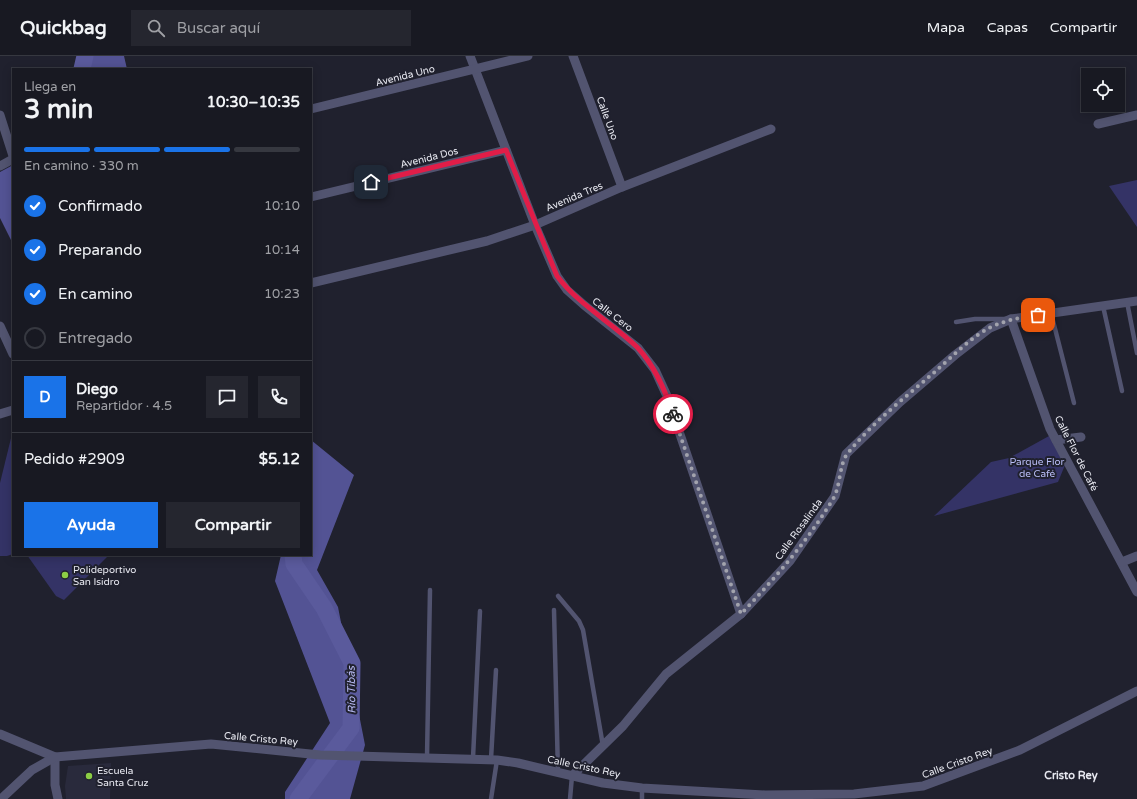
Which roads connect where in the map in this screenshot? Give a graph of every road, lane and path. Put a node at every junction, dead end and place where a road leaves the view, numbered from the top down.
1 (470, 56) edge
2 (528, 56) edge
3 (573, 56) edge
4 (475, 69) junction
5 (312, 109) edge
6 (0, 114) edge
7 (1137, 115) edge
8 (1098, 124) dead end
9 (771, 129) dead end
10 (506, 150) junction
11 (12, 155) edge
12 (12, 159) edge
13 (0, 166) edge
14 (622, 187) junction
15 (312, 197) edge
16 (535, 225) junction
17 (312, 283) edge
18 (1137, 301) edge
19 (1127, 302) junction
20 (1103, 306) junction
21 (1052, 313) junction
22 (1011, 319) junction
23 (956, 322) dead end
24 (0, 326) edge
25 (12, 352) edge
26 (1137, 354) edge
27 (1122, 391) dead end
28 (1074, 403) dead end
29 (12, 410) edge
30 (0, 414) edge
31 (1081, 437) dead end
32 (1056, 440) junction
33 (1137, 556) edge
34 (1122, 562) junction
35 (430, 590) dead end
36 (1137, 592) edge
37 (558, 596) dead end
38 (554, 610) dead end
39 (480, 611) dead end
40 (741, 614) junction
41 (496, 670) dead end
42 (1137, 691) edge
43 (0, 734) edge
44 (602, 746) junction
45 (54, 757) junction
46 (427, 757) junction
47 (473, 758) junction
48 (494, 760) junction
49 (558, 773) junction
50 (572, 776) junction
51 (642, 788) junction
52 (1, 799) edge
53 (58, 799) edge
54 (491, 799) edge
55 (570, 799) edge
56 (642, 799) edge

1 - 4 street, Calle Cero
2 - 4 street, Avenida Uno
3 - 14 street, Calle Uno
4 - 5 street, Avenida Uno
4 - 10 street, Calle Cero
6 - 11 street
7 - 8 street
9 - 14 street, Avenida Tres
10 - 15 street, Avenida Dos
10 - 16 street, Calle Cero
12 - 13 street
14 - 16 street, Avenida Tres
16 - 17 street, Avenida Tres
16 - 40 street, Calle Cero
18 - 19 street, Calle Rosalinda
19 - 20 street, Calle Rosalinda
19 - 26 lane
20 - 21 street, Calle Rosalinda
20 - 27 lane
21 - 22 street, Calle Rosalinda
21 - 28 lane
22 - 23 lane
22 - 32 street, Calle Flor de Café
22 - 40 street, Calle Rosalinda
24 - 25 street
29 - 30 street
31 - 32 street
32 - 34 street, Calle Flor de Café
33 - 34 street
34 - 36 street, Calle Flor de Café
35 - 46 lane
37 - 44 lane
38 - 49 lane
39 - 47 lane
40 - 44 street, Calle Rosalinda
41 - 48 lane
42 - 51 street, Calle Cristo Rey
43 - 45 street
44 - 50 street, Calle Rosalinda
45 - 46 street, Calle Cristo Rey
45 - 52 street
45 - 53 street
46 - 47 street, Calle Cristo Rey
47 - 48 street, Calle Cristo Rey
48 - 49 street, Calle Cristo Rey
48 - 54 lane
49 - 50 street, Calle Cristo Rey
50 - 51 street, Calle Cristo Rey
50 - 55 lane
51 - 56 lane

